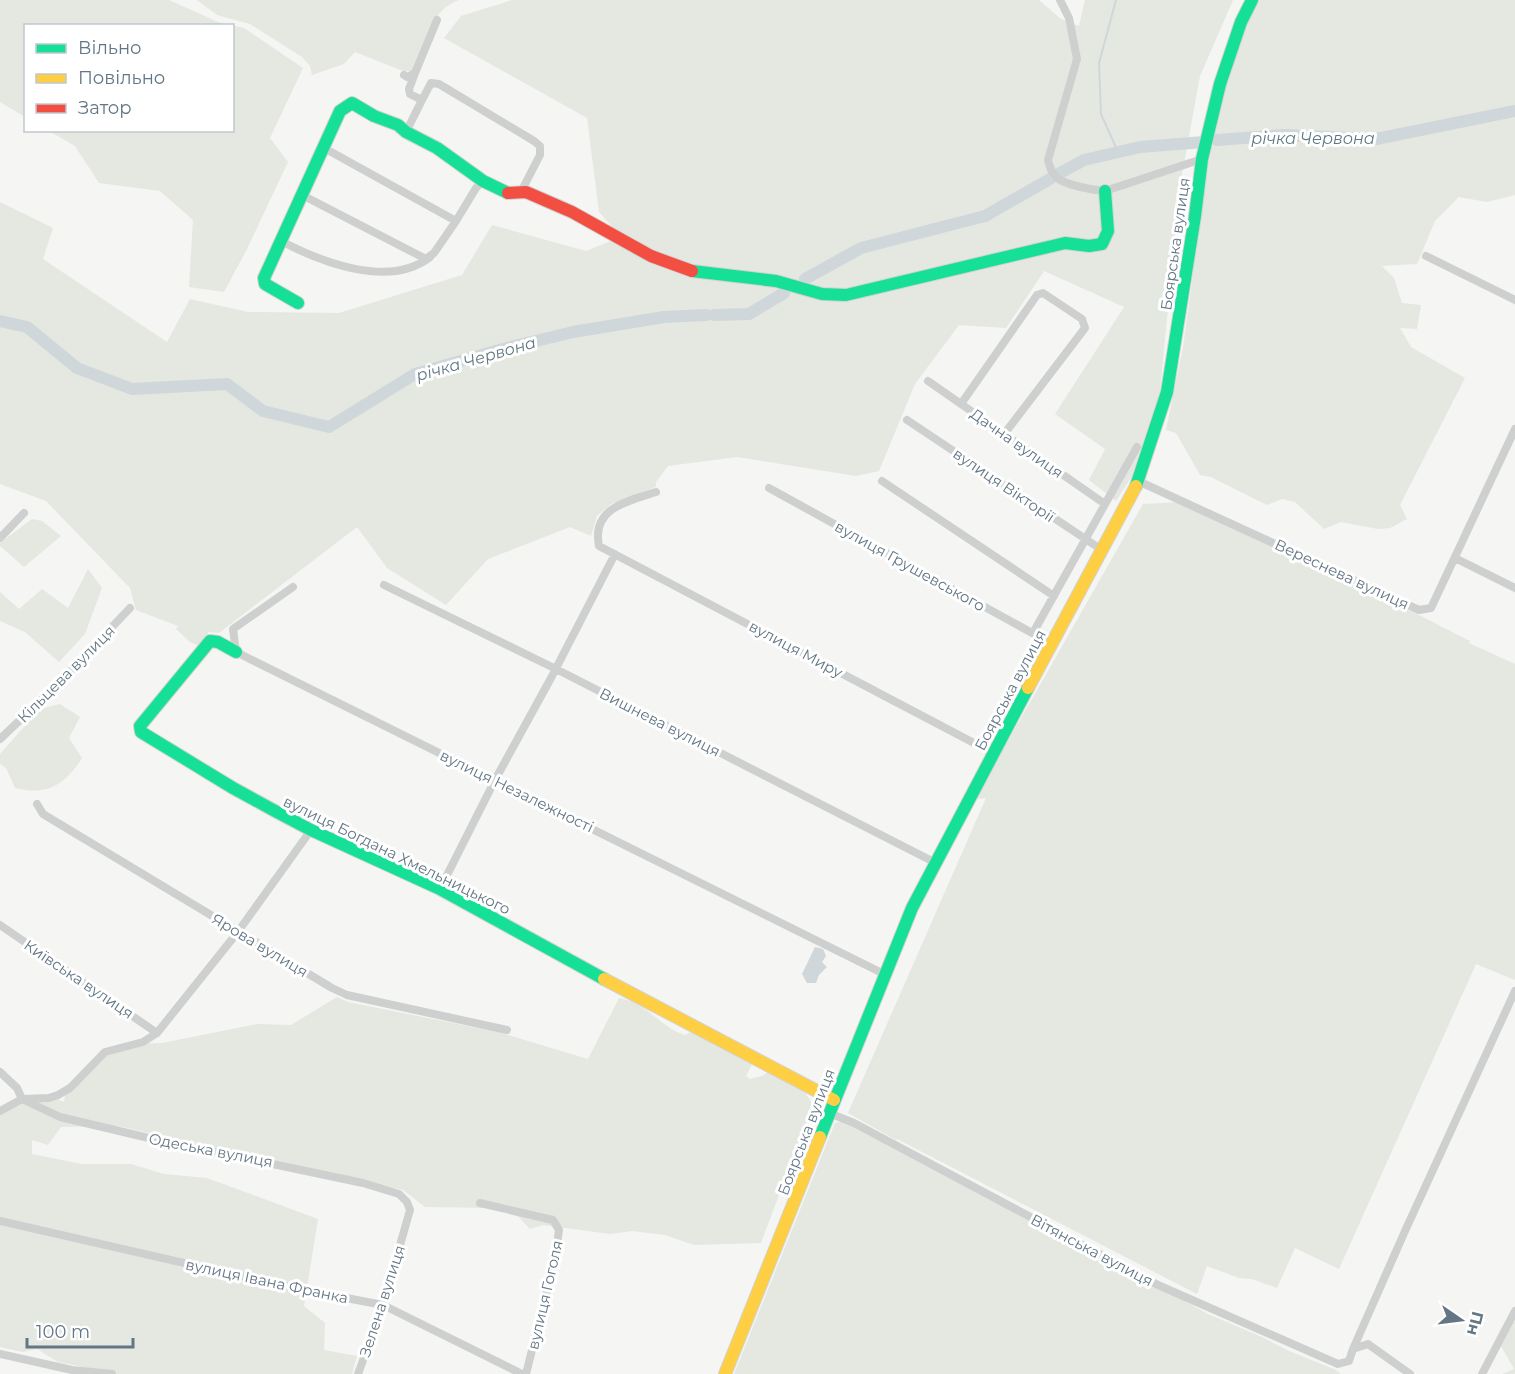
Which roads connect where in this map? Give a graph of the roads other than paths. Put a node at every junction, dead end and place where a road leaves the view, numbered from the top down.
1 (1060, 0) edge
2 (1252, 0) edge
3 (437, 20) dead end
4 (415, 73) junction
5 (404, 75) dead end
6 (422, 100) junction
7 (406, 132) junction
8 (324, 148) junction
9 (1202, 159) junction
10 (483, 181) junction
11 (1104, 191) junction
12 (526, 192) junction
13 (302, 195) junction
14 (456, 221) junction
15 (281, 242) junction
16 (1426, 256) dead end
17 (430, 257) junction
18 (1515, 300) edge
19 (298, 303) dead end
20 (928, 381) dead end
21 (962, 404) junction
22 (907, 420) dead end
23 (1515, 429) edge
24 (1005, 433) junction
25 (1137, 447) dead end
26 (882, 481) dead end
27 (1138, 481) junction
28 (769, 488) dead end
29 (656, 492) dead end
30 (1105, 504) junction
31 (24, 513) dead end
32 (0, 538) edge
33 (1085, 540) junction
34 (1102, 550) junction
35 (615, 554) junction
36 (1455, 558) junction
37 (384, 585) dead end
38 (293, 587) dead end
39 (1515, 588) edge
40 (1054, 596) junction
41 (130, 608) dead end
42 (1033, 633) junction
43 (1052, 644) junction
44 (236, 652) junction
45 (556, 669) junction
46 (0, 739) edge
47 (993, 753) junction
48 (495, 780) junction
49 (37, 804) dead end
50 (311, 830) junction
51 (934, 862) junction
52 (440, 889) junction
53 (0, 925) edge
54 (237, 933) junction
55 (884, 974) junction
56 (1514, 993) edge
57 (507, 1030) dead end
58 (158, 1033) junction
59 (0, 1072) edge
60 (22, 1099) junction
61 (834, 1100) junction
62 (0, 1111) edge
63 (829, 1113) junction
64 (480, 1203) dead end
65 (0, 1221) edge
66 (405, 1228) joint
67 (382, 1305) junction
68 (1515, 1311) edge
69 (1353, 1349) junction
70 (0, 1353) edge
71 (112, 1374) edge
72 (358, 1374) edge
73 (524, 1374) edge
74 (725, 1374) edge
75 (1410, 1374) edge
76 (1482, 1374) edge

1 - 11 street
2 - 9 street, Боярська вулиця
3 - 4 street
4 - 5 street
4 - 6 street
6 - 7 street
6 - 12 street
7 - 8 street
7 - 10 street
8 - 13 street
8 - 14 street
9 - 11 street
9 - 27 street, Боярська вулиця
10 - 12 street
10 - 14 street
11 - 12 street
13 - 15 street
13 - 17 street
14 - 17 street
15 - 17 street
15 - 19 street
16 - 18 street
20 - 21 street, Дачна вулиця
21 - 24 street, Дачна вулиця
21 - 24 street
22 - 33 street, вулиця Вікторії
23 - 36 street, Вереснева вулиця
24 - 30 street, Дачна вулиця
25 - 30 street
26 - 40 street
27 - 34 street, Боярська вулиця
27 - 36 street, Вереснева вулиця
28 - 42 street, вулиця Грушевського
29 - 35 street, вулиця Миру
30 - 33 street
31 - 32 street
33 - 34 street, вулиця Вікторії
33 - 40 street
34 - 43 street, Боярська вулиця
35 - 45 street
35 - 47 street, вулиця Миру
36 - 39 street
37 - 45 street, Вишнева вулиця
38 - 44 street
40 - 42 street
41 - 46 street, Кільцева вулиця
42 - 43 street, вулиця Грушевського
43 - 47 street, Боярська вулиця
44 - 48 street, вулиця Незалежності
44 - 50 street, вулиця Богдана Хмельницького
45 - 48 street
45 - 51 street, Вишнева вулиця
47 - 51 street, Боярська вулиця
48 - 52 street
48 - 55 street, вулиця Незалежності
49 - 54 street, Ярова вулиця
50 - 52 street, вулиця Богдана Хмельницького
50 - 54 street
51 - 55 street, Боярська вулиця
52 - 61 street, вулиця Богдана Хмельницького
53 - 58 street, Київська вулиця
54 - 57 street, Ярова вулиця
54 - 58 street
55 - 61 street, Боярська вулиця
56 - 69 street
58 - 60 street
59 - 60 street, Одеська вулиця
60 - 62 street
60 - 66 street, Одеська вулиця
61 - 63 street, Боярська вулиця
63 - 69 street, Вітянська вулиця
63 - 74 street, Боярська вулиця
64 - 73 street, вулиця Гоголя
65 - 67 street, вулиця Івана Франка
66 - 67 street, Зелена вулиця
67 - 72 street, Зелена вулиця
67 - 73 street, вулиця Івана Франка
68 - 76 street
69 - 75 street
70 - 71 street

